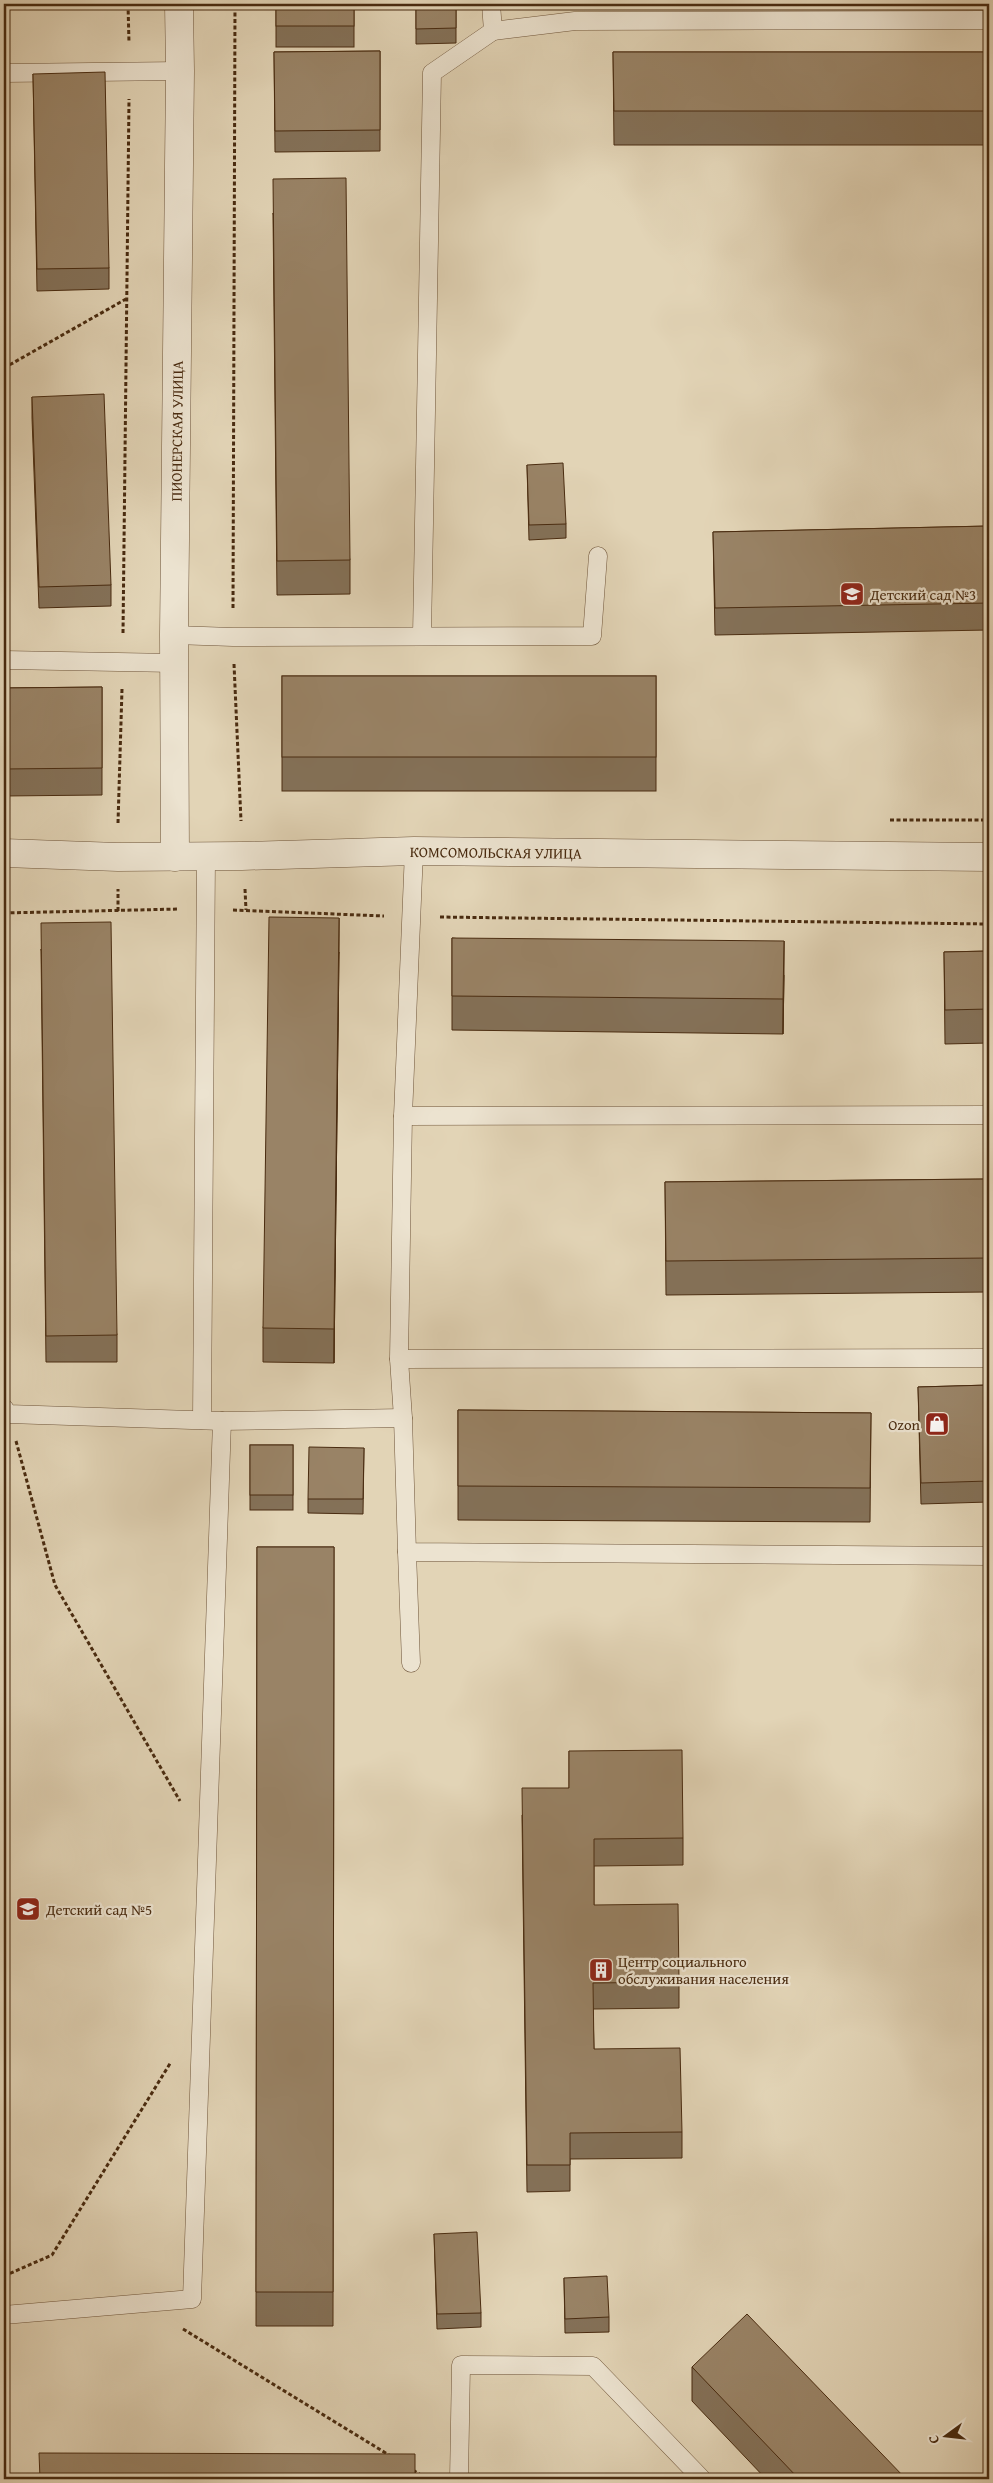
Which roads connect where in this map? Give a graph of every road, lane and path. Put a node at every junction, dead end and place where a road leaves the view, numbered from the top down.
1 (128, 4) edge
2 (179, 4) edge
3 (234, 4) edge
4 (491, 4) edge
5 (989, 20) edge
6 (493, 31) junction
7 (180, 71) junction
8 (129, 72) junction
9 (4, 73) edge
10 (127, 298) junction
11 (4, 368) edge
12 (598, 556) dead end
13 (174, 635) junction
14 (422, 636) junction
15 (233, 637) junction
16 (4, 660) edge
17 (123, 662) junction
18 (175, 663) junction
19 (239, 805) dead end
20 (118, 824) dead end
21 (414, 851) junction
22 (4, 853) edge
23 (206, 856) junction
24 (176, 857) junction
25 (989, 857) edge
26 (206, 908) junction
27 (4, 913) edge
28 (411, 917) junction
29 (989, 924) edge
30 (989, 1115) edge
31 (403, 1116) junction
32 (989, 1358) edge
33 (399, 1359) junction
34 (6, 1411) edge
35 (403, 1418) junction
36 (202, 1420) junction
37 (222, 1421) junction
38 (407, 1552) junction
39 (989, 1556) edge
40 (411, 1663) dead end
41 (208, 1850) junction
42 (202, 2012) junction
43 (4, 2276) edge
44 (140, 2303) junction
45 (4, 2314) edge
46 (394, 2458) edge
47 (411, 2469) edge
48 (428, 2479) edge
49 (459, 2479) edge
50 (702, 2479) edge

1 - 8 path
2 - 7 street, ПИОНЕРСКАЯ УЛИЦА
3 - 15 path
4 - 6 lane
5 - 6 lane
6 - 14 lane
7 - 8 lane
7 - 13 street, ПИОНЕРСКАЯ УЛИЦА
8 - 9 lane
8 - 10 path
10 - 11 path
10 - 17 path
12 - 14 lane
13 - 15 lane
13 - 18 street, ПИОНЕРСКАЯ УЛИЦА
14 - 15 lane
15 - 19 path
16 - 17 lane
17 - 18 lane
17 - 20 path
18 - 24 street, ПИОНЕРСКАЯ УЛИЦА
21 - 23 street, КОМСОМОЛЬСКАЯ УЛИЦА
21 - 25 street, КОМСОМОЛЬСКАЯ УЛИЦА
21 - 28 lane
22 - 24 street, КОМСОМОЛЬСКАЯ УЛИЦА
23 - 24 street, КОМСОМОЛЬСКАЯ УЛИЦА
23 - 26 lane
26 - 27 path
26 - 28 path
26 - 36 lane
28 - 29 path
28 - 31 lane
30 - 31 lane
31 - 33 lane
32 - 33 lane
33 - 35 lane
34 - 36 lane
34 - 41 path
35 - 37 lane
35 - 38 lane
36 - 37 lane
37 - 41 lane
38 - 39 lane
38 - 40 lane
41 - 42 lane
42 - 43 path
42 - 44 lane
44 - 45 lane
44 - 46 path
47 - 48 path
49 - 50 lane

